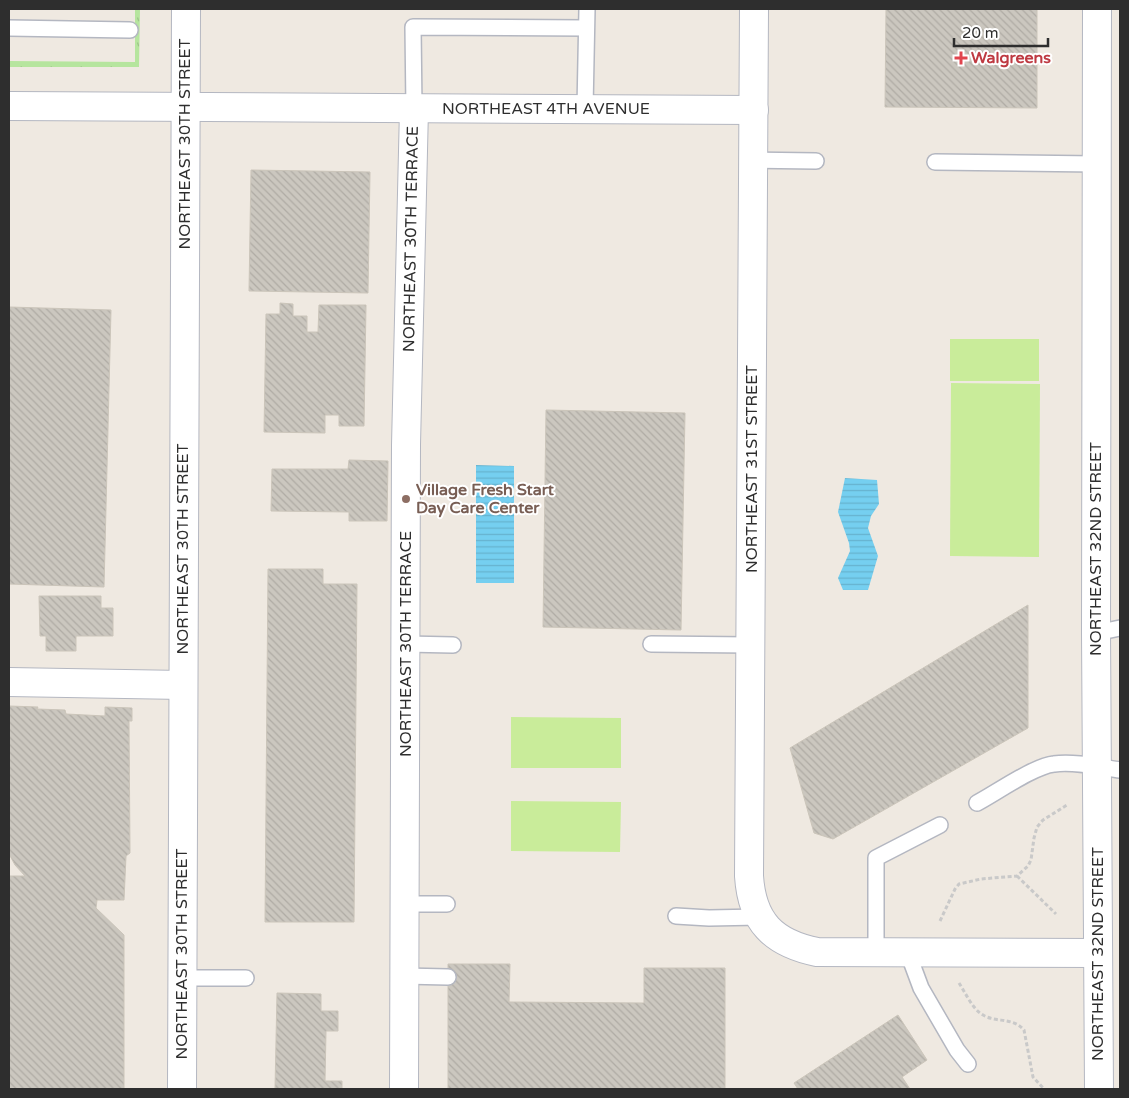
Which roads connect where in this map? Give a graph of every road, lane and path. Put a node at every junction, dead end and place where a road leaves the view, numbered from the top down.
1 (186, 9) edge
2 (587, 9) edge
3 (754, 9) edge
4 (1098, 9) edge
5 (9, 28) edge
6 (586, 28) junction
7 (130, 30) dead end
8 (9, 106) edge
9 (186, 107) junction
10 (585, 108) junction
11 (414, 109) junction
12 (754, 110) junction
13 (753, 160) junction
14 (816, 161) dead end
15 (935, 162) dead end
16 (1097, 164) junction
17 (1109, 315) edge
18 (1108, 630) edge
19 (406, 644) junction
20 (651, 644) dead end
21 (750, 645) junction
22 (453, 646) dead end
23 (9, 682) edge
24 (182, 685) junction
25 (1109, 768) edge
26 (977, 803) dead end
27 (1066, 805) dead end
28 (940, 825) dead end
29 (1017, 876) junction
30 (406, 904) junction
31 (447, 904) dead end
32 (1056, 914) dead end
33 (676, 916) dead end
34 (940, 921) dead end
35 (762, 922) junction
36 (876, 953) junction
37 (908, 953) junction
38 (1098, 953) junction
39 (404, 976) junction
40 (448, 977) dead end
41 (182, 978) junction
42 (246, 978) dead end
43 (959, 982) dead end
44 (968, 1064) dead end
45 (182, 1089) edge
46 (404, 1089) edge
47 (1044, 1089) edge
48 (1099, 1089) edge

1 - 9 street, NORTHEAST 30TH STREET
2 - 6 lane
3 - 12 street, NORTHEAST 31ST STREET
4 - 16 street, NORTHEAST 32ND STREET
5 - 7 lane
6 - 10 lane
6 - 11 lane
8 - 9 street, NORTHEAST 4TH AVENUE
9 - 11 street, NORTHEAST 4TH AVENUE
9 - 24 street, NORTHEAST 30TH STREET
10 - 11 street, NORTHEAST 4TH AVENUE
10 - 12 street, NORTHEAST 4TH AVENUE
11 - 19 street, NORTHEAST 30TH TERRACE
12 - 13 street, NORTHEAST 31ST STREET
13 - 14 lane
13 - 21 street, NORTHEAST 31ST STREET
15 - 16 lane
16 - 17 street, NORTHEAST 32ND STREET
17 - 18 street, NORTHEAST 32ND STREET
18 - 25 street, NORTHEAST 32ND STREET
19 - 22 lane
19 - 30 street, NORTHEAST 30TH TERRACE
20 - 21 lane
21 - 35 street, NORTHEAST 31ST STREET
23 - 24 street
24 - 41 street, NORTHEAST 30TH STREET
25 - 26 lane
25 - 38 street, NORTHEAST 32ND STREET
27 - 29 path
28 - 36 lane
29 - 32 path
29 - 34 path
30 - 31 lane
30 - 39 street, NORTHEAST 30TH TERRACE
33 - 35 lane
35 - 36 street
36 - 37 street
37 - 38 street
37 - 44 lane
38 - 48 street, NORTHEAST 32ND STREET
39 - 40 lane
39 - 46 street, NORTHEAST 30TH TERRACE
41 - 42 lane
41 - 45 street, NORTHEAST 30TH STREET
43 - 47 path

